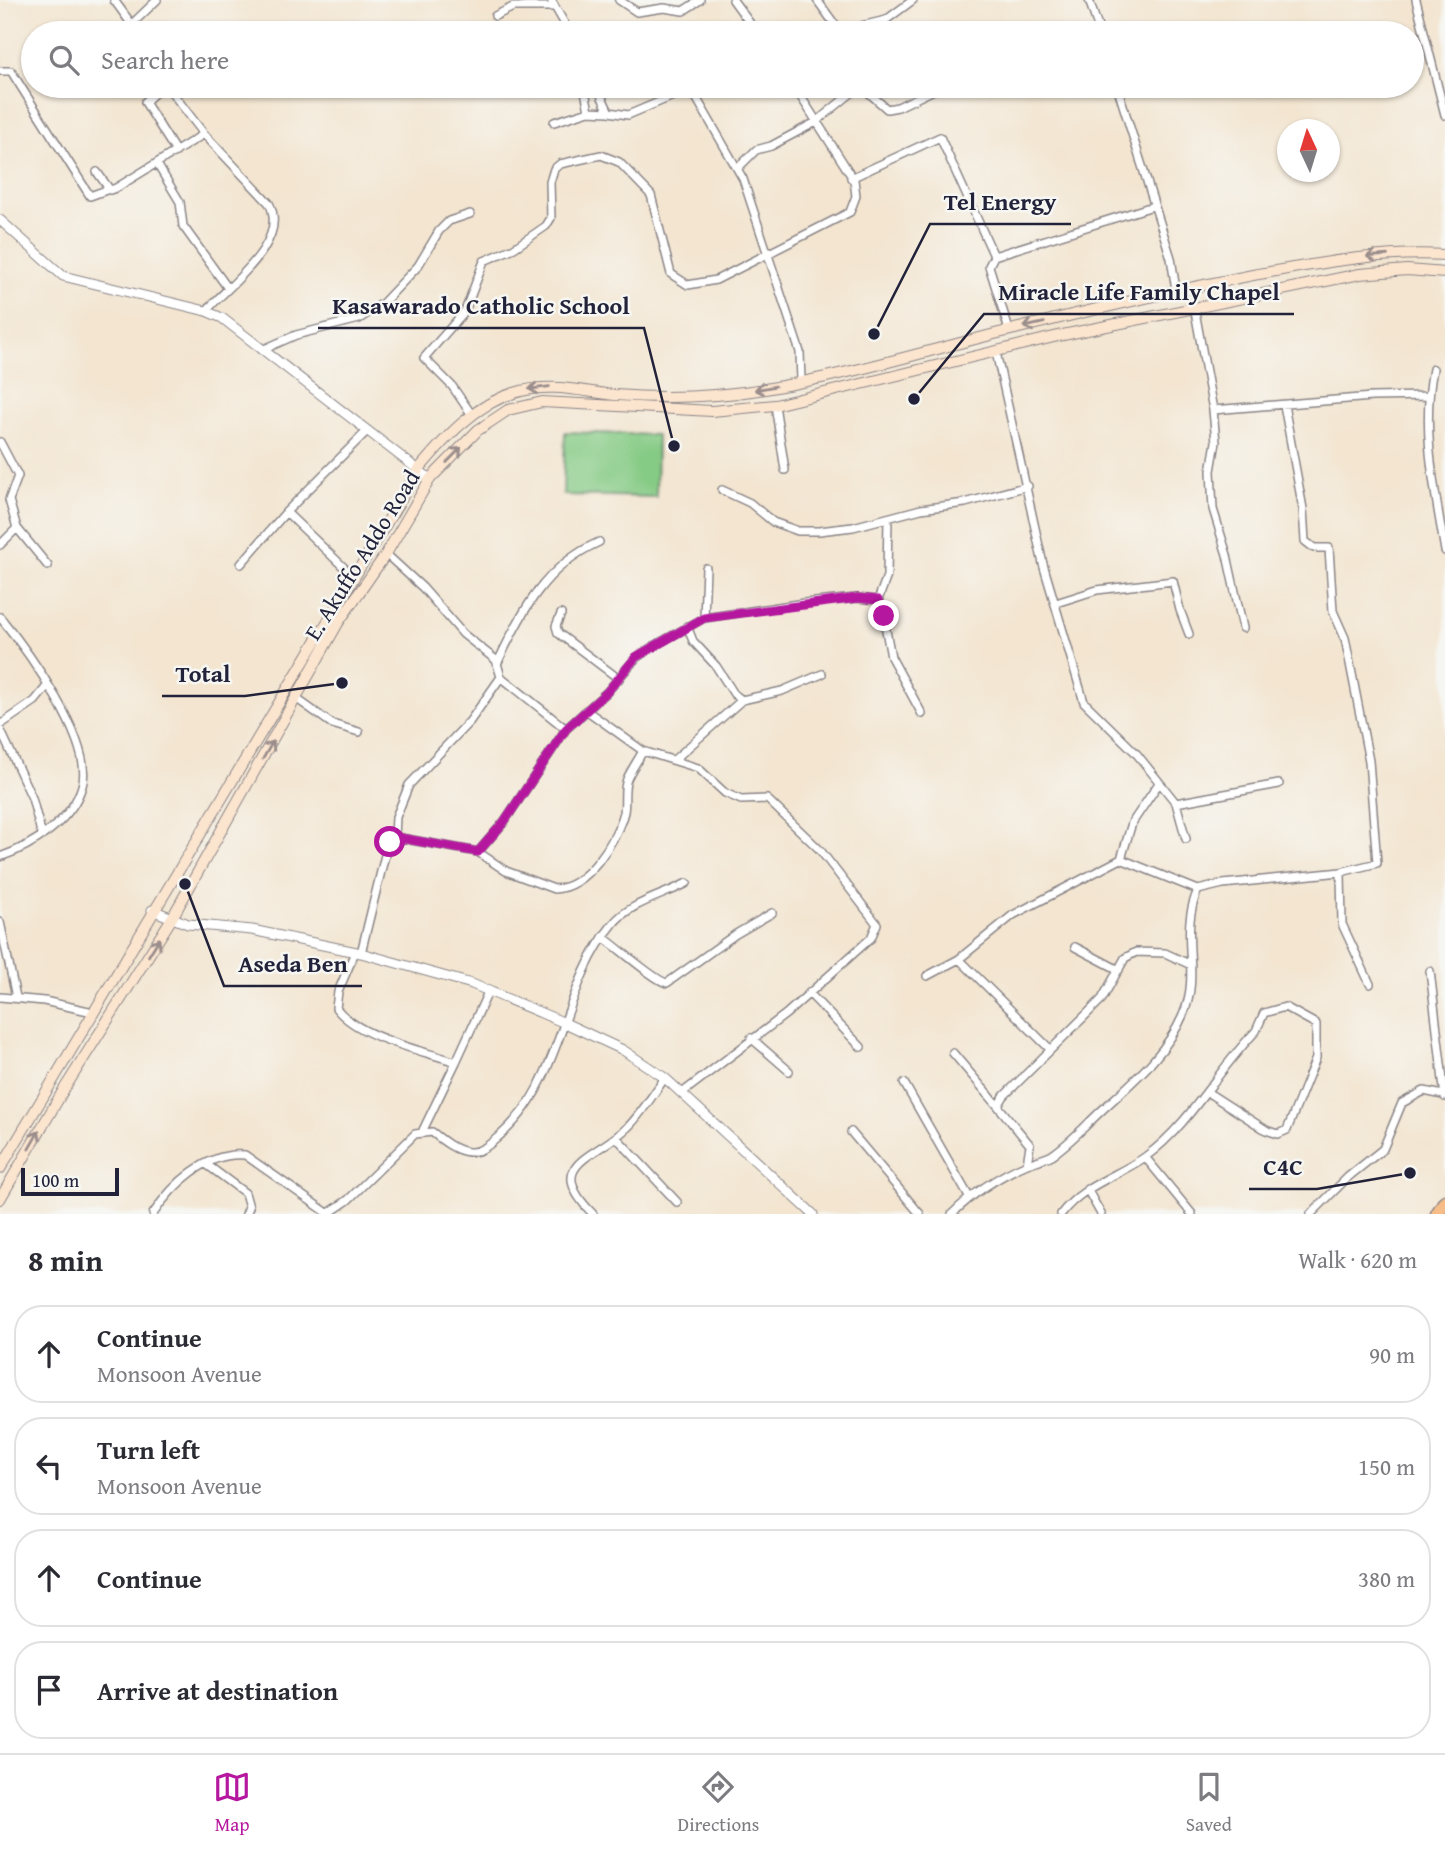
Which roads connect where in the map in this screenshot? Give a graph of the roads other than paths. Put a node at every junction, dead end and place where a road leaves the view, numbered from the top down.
1 (114, 0) edge
2 (157, 0) edge
3 (619, 0) edge
4 (700, 0) edge
5 (733, 0) edge
6 (817, 0) edge
7 (913, 0) edge
8 (1089, 0) edge
9 (1416, 0) edge
10 (553, 4) edge
11 (662, 4) edge
12 (495, 16) dead end
13 (131, 21) edge
14 (135, 21) edge
15 (563, 21) edge
16 (748, 21) edge
17 (832, 21) edge
18 (882, 21) edge
19 (1096, 21) edge
20 (1421, 21) edge
21 (1424, 32) edge
22 (0, 71) edge
23 (21, 87) edge
24 (28, 98) edge
25 (150, 98) edge
26 (175, 98) edge
27 (587, 98) edge
28 (602, 98) edge
29 (668, 98) edge
30 (697, 98) edge
31 (801, 98) edge
32 (845, 98) edge
33 (874, 98) edge
34 (917, 98) edge
35 (1121, 98) edge
36 (589, 111) junction
37 (609, 112) junction
38 (1445, 115) edge
39 (554, 122) dead end
40 (816, 122) junction
41 (204, 134) junction
42 (176, 152) junction
43 (157, 164) junction
44 (738, 168) junction
45 (97, 172) dead end
46 (851, 178) junction
47 (109, 188) junction
48 (1153, 206) junction
49 (470, 214) dead end
50 (0, 220) edge
51 (769, 251) junction
52 (1445, 255) edge
53 (994, 256) junction
54 (1445, 273) edge
55 (227, 288) junction
56 (1176, 290) junction
57 (1194, 306) junction
58 (205, 311) junction
59 (1009, 330) junction
60 (262, 350) junction
61 (996, 352) junction
62 (1433, 369) dead end
63 (802, 381) junction
64 (1427, 396) junction
65 (775, 405) junction
66 (1284, 405) junction
67 (1213, 410) junction
68 (472, 415) junction
69 (366, 432) junction
70 (0, 442) edge
71 (419, 469) junction
72 (785, 470) dead end
73 (430, 479) junction
74 (1028, 486) junction
75 (722, 490) dead end
76 (286, 512) junction
77 (888, 518) junction
78 (17, 528) junction
79 (599, 542) dead end
80 (0, 545) edge
81 (1445, 551) edge
82 (386, 554) junction
83 (241, 564) dead end
84 (48, 566) dead end
85 (706, 568) dead end
86 (354, 577) junction
87 (878, 600) junction
88 (1056, 604) junction
89 (561, 614) dead end
90 (0, 617) edge
91 (704, 618) junction
92 (687, 626) junction
93 (1243, 628) dead end
94 (1189, 634) dead end
95 (498, 662) junction
96 (822, 674) dead end
97 (501, 677) junction
98 (618, 679) junction
99 (48, 685) junction
100 (297, 699) junction
101 (742, 700) junction
102 (586, 710) junction
103 (922, 714) dead end
104 (0, 727) edge
105 (566, 729) junction
106 (359, 732) dead end
107 (643, 751) junction
108 (675, 759) junction
109 (1158, 783) junction
110 (1279, 784) dead end
111 (1176, 803) junction
112 (42, 836) junction
113 (395, 837) junction
114 (1186, 839) dead end
115 (478, 852) junction
116 (0, 858) edge
117 (1121, 859) junction
118 (1341, 872) junction
119 (687, 883) dead end
120 (1198, 890) junction
121 (152, 910) junction
122 (772, 913) dead end
123 (172, 918) junction
124 (0, 922) edge
125 (603, 937) junction
126 (1076, 947) dead end
127 (358, 953) junction
128 (959, 959) junction
129 (1191, 965) junction
130 (1119, 971) junction
131 (1430, 971) dead end
132 (927, 976) dead end
133 (1370, 984) dead end
134 (489, 990) junction
135 (809, 993) junction
136 (0, 997) edge
137 (16, 997) junction
138 (93, 1012) junction
139 (107, 1020) junction
140 (565, 1023) junction
141 (751, 1038) junction
142 (861, 1047) dead end
143 (1050, 1049) junction
144 (953, 1053) dead end
145 (456, 1062) junction
146 (789, 1071) dead end
147 (665, 1078) junction
148 (904, 1083) dead end
149 (1207, 1092) junction
150 (682, 1093) junction
151 (1444, 1096) edge
152 (998, 1106) junction
153 (423, 1130) junction
154 (851, 1132) dead end
155 (616, 1137) junction
156 (1145, 1157) junction
157 (206, 1164) junction
158 (1027, 1164) junction
159 (0, 1169) edge
160 (1087, 1189) junction
161 (969, 1197) junction
162 (0, 1199) edge
163 (1445, 1201) edge
164 (677, 1202) dead end
165 (153, 1214) edge
166 (246, 1214) edge
167 (329, 1214) edge
168 (593, 1214) edge
169 (813, 1214) edge
170 (920, 1214) edge
171 (952, 1214) edge
172 (1061, 1214) edge
173 (1101, 1214) edge
174 (1192, 1214) edge
175 (1311, 1214) edge
176 (1437, 1214) edge

1 - 13 street
2 - 14 street
3 - 11 street
4 - 11 street
5 - 16 street
6 - 17 street
7 - 18 street
8 - 19 street
9 - 20 street
10 - 12 street
10 - 15 street
21 - 38 street
22 - 23 street
24 - 47 street
25 - 42 street
26 - 41 street
27 - 36 street
28 - 37 street
29 - 37 street
30 - 44 street
31 - 40 street
32 - 40 street
33 - 34 street
35 - 48 street
36 - 37 street
36 - 39 street
40 - 44 street
40 - 46 street
41 - 42 street
41 - 55 street
42 - 43 street
43 - 47 street
43 - 55 street
44 - 51 street
45 - 47 street
46 - 51 street
46 - 53 street
48 - 53 street
48 - 56 street
49 - 60 street
50 - 58 street
51 - 63 street
51 - 68 street
52 -> 56 main road, E. Akuffo Addo Road
53 - 59 street
54 - 57 main road, E. Akuffo Addo Road
55 - 58 street
56 -> 59 main road, E. Akuffo Addo Road
57 - 61 main road, E. Akuffo Addo Road
57 - 67 street
58 - 60 street
59 - 63 main road, E. Akuffo Addo Road
60 - 69 street
61 - 65 main road, E. Akuffo Addo Road
61 - 74 street
62 - 64 street
63 -> 68 main road, E. Akuffo Addo Road
64 - 66 street
64 - 81 street
65 - 72 street
73 -> 65 main road, E. Akuffo Addo Road
66 - 67 street
66 - 118 street
67 - 93 street
68 - 71 main road, E. Akuffo Addo Road
69 - 71 street
69 - 76 street
70 - 78 street
71 - 73 street
71 - 86 main road, E. Akuffo Addo Road
73 - 82 main road, E. Akuffo Addo Road
74 - 77 street
74 - 88 street
75 - 77 street
76 - 83 street
76 - 86 street
77 - 87 street
78 - 80 street
78 - 84 street
79 - 95 street
82 - 95 street
82 - 100 main road, E. Akuffo Addo Road
85 - 91 street
86 - 121 main road, E. Akuffo Addo Road
87 - 91 street
87 - 103 street
88 - 94 street
88 - 109 street
89 - 98 street
90 - 99 street
91 - 92 street
92 - 98 street
92 - 101 street
95 - 97 street
96 - 101 street
97 - 105 street
97 - 113 street
98 - 102 street
99 - 104 street
99 - 112 street
100 - 106 street
123 -> 100 main road, E. Akuffo Addo Road
101 - 108 street
102 - 105 street
102 - 107 street
104 - 112 street
105 - 115 street
107 - 108 street
107 - 115 street
108 - 135 street
109 - 111 street
109 - 117 street
110 - 111 street
111 - 114 street
112 - 116 street
113 - 115 street
113 - 127 street
117 - 120 street
117 - 128 street
118 - 120 street
118 - 133 street
119 - 125 street
120 - 129 street
121 - 123 street
121 - 138 main road, E. Akuffo Addo Road
122 - 125 street
123 - 127 street
139 -> 123 main road, E. Akuffo Addo Road
124 - 137 street
125 - 140 street
126 - 130 street
127 - 134 street
127 - 145 street
128 - 132 street
128 - 143 street
129 - 130 street
129 - 158 street
130 - 143 street
131 - 151 street
134 - 140 street
134 - 145 street
135 - 141 street
135 - 142 street
136 - 137 street
137 - 138 street
138 - 139 main road
138 - 159 main road, E. Akuffo Addo Road
162 -> 139 main road, E. Akuffo Addo Road
140 - 147 street
140 - 153 street
141 - 146 street
141 - 150 street
143 - 152 street
144 - 152 street
145 - 153 street
147 - 150 street
147 - 155 street
148 - 161 street
149 - 149 street
149 - 156 street
150 - 169 street
151 - 175 street
152 - 158 street
153 - 167 street
154 - 170 street
155 - 164 street
155 - 168 street
156 - 160 street
156 - 174 street
157 - 165 street
157 - 166 street
157 - 167 street
158 - 161 street
160 - 172 street
160 - 173 street
161 - 171 street
163 - 176 highway

